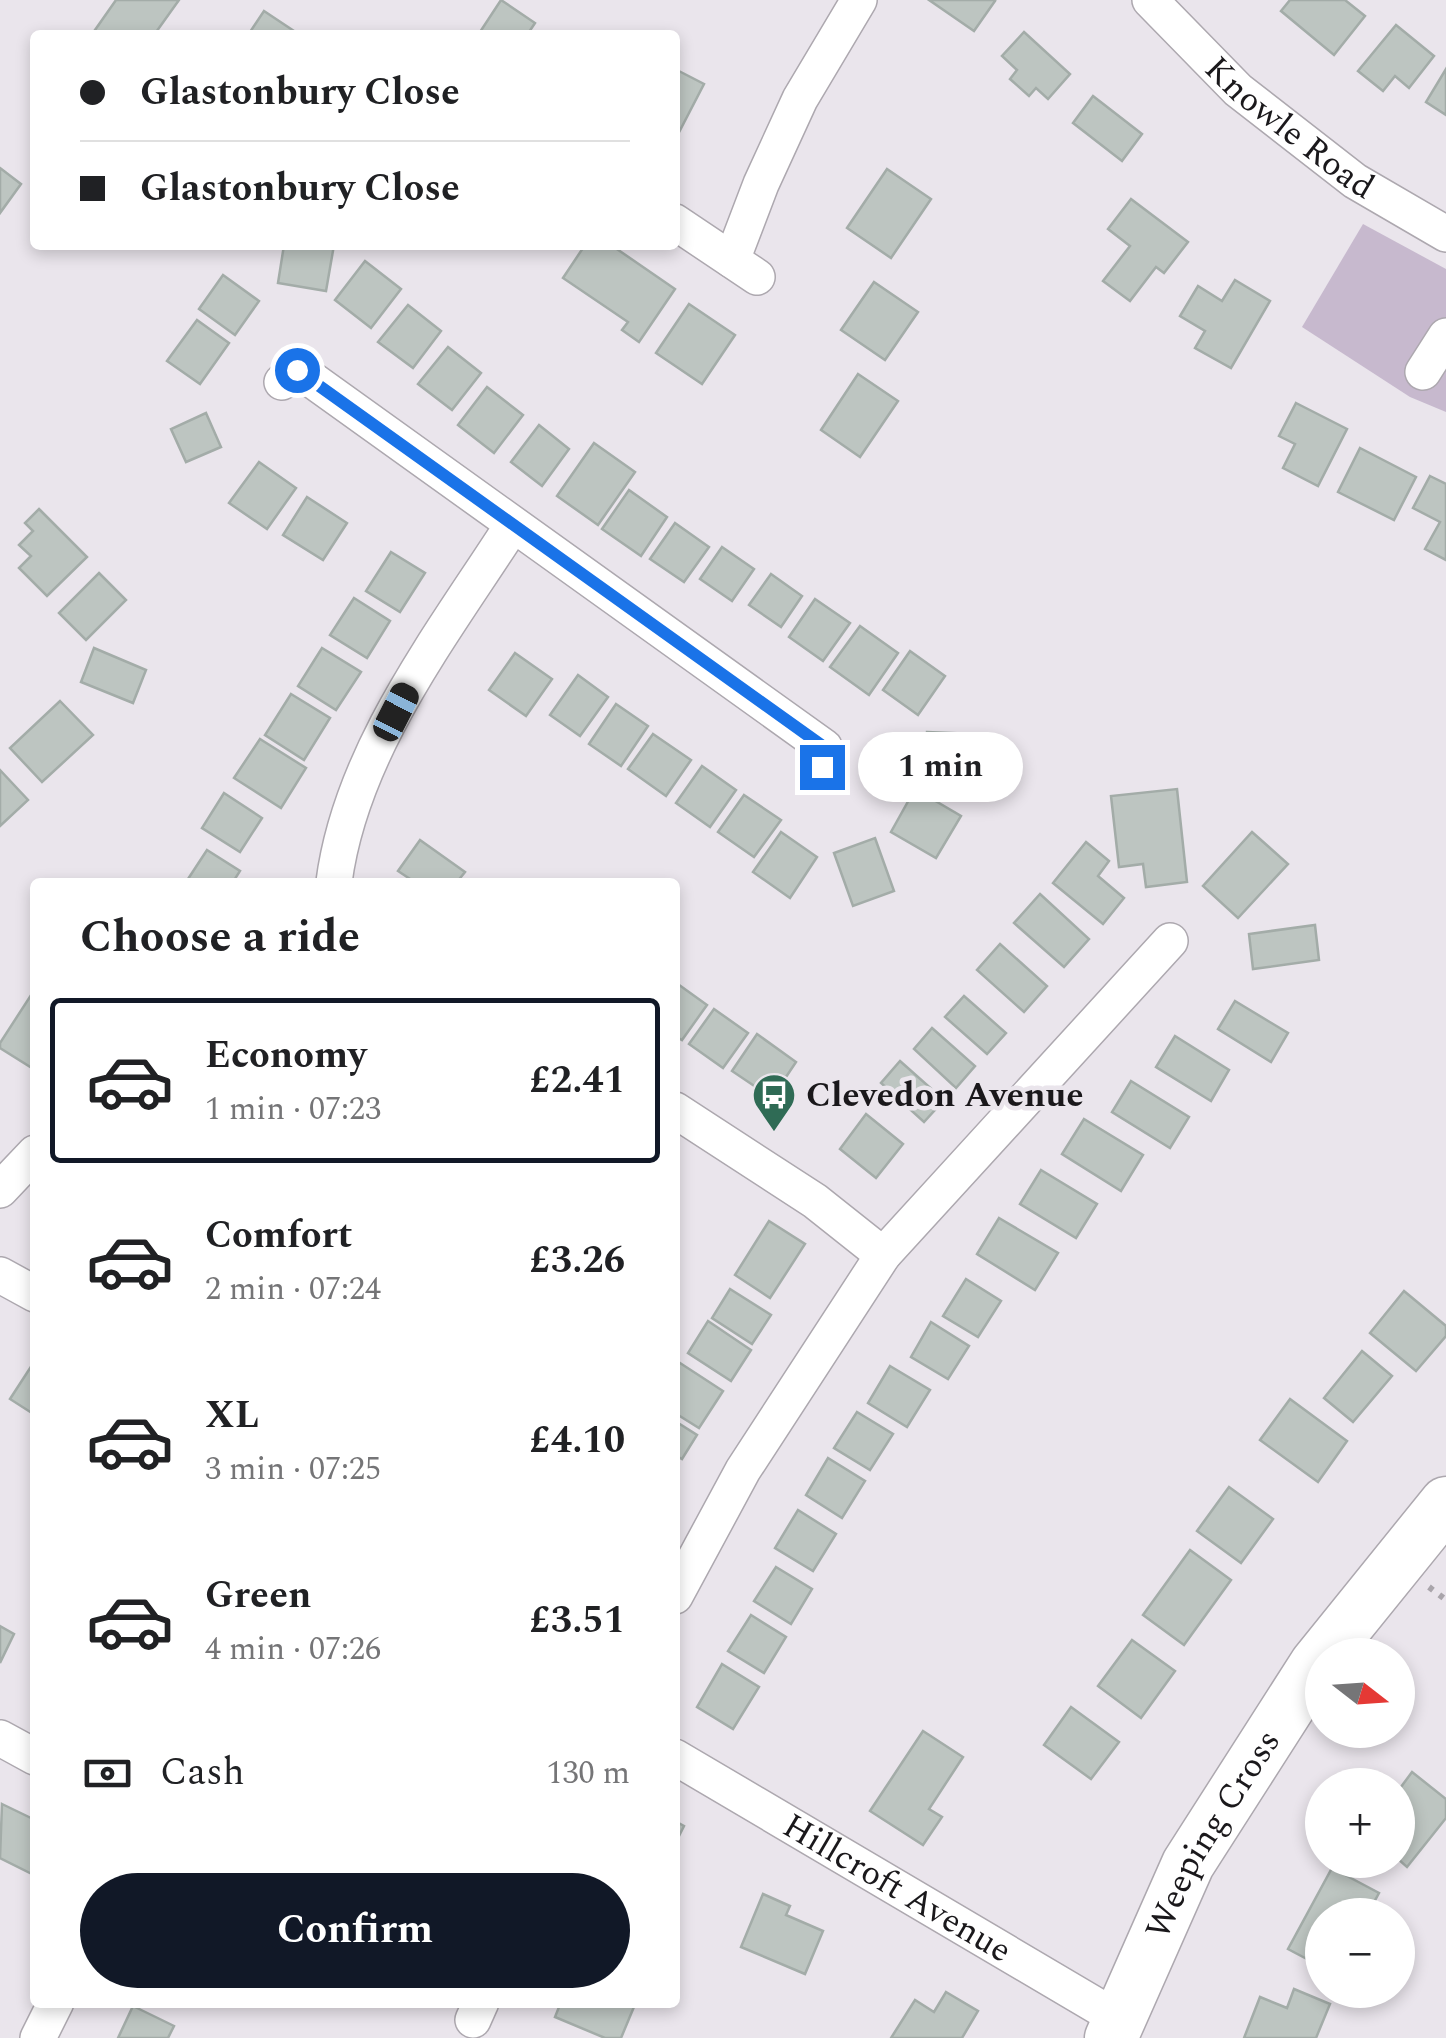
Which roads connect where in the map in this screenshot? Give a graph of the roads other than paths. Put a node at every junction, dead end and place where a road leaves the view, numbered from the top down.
1 (859, 0) edge
2 (1150, 0) edge
3 (680, 225) edge
4 (1446, 234) edge
5 (1446, 336) edge
6 (1423, 372) dead end
7 (282, 382) dead end
8 (512, 526) junction
9 (822, 767) dead end
10 (334, 878) edge
11 (1170, 941) dead end
12 (680, 1113) edge
13 (30, 1158) edge
14 (0, 1190) edge
15 (882, 1255) junction
16 (0, 1275) edge
17 (30, 1291) edge
18 (1446, 1503) edge
19 (680, 1587) edge
20 (0, 1738) edge
21 (30, 1754) edge
22 (680, 1760) edge
23 (53, 2008) edge
24 (1115, 2029) edge
25 (38, 2038) edge

1 - 3 street
2 - 4 street, Knowle Road
5 - 6 street
7 - 8 street
8 - 9 street
8 - 10 street
11 - 15 street
12 - 15 street
13 - 14 street
15 - 19 street
16 - 17 street
18 - 24 highway, Weeping Cross
20 - 21 street
22 - 24 street, Hillcroft Avenue
23 - 25 street

